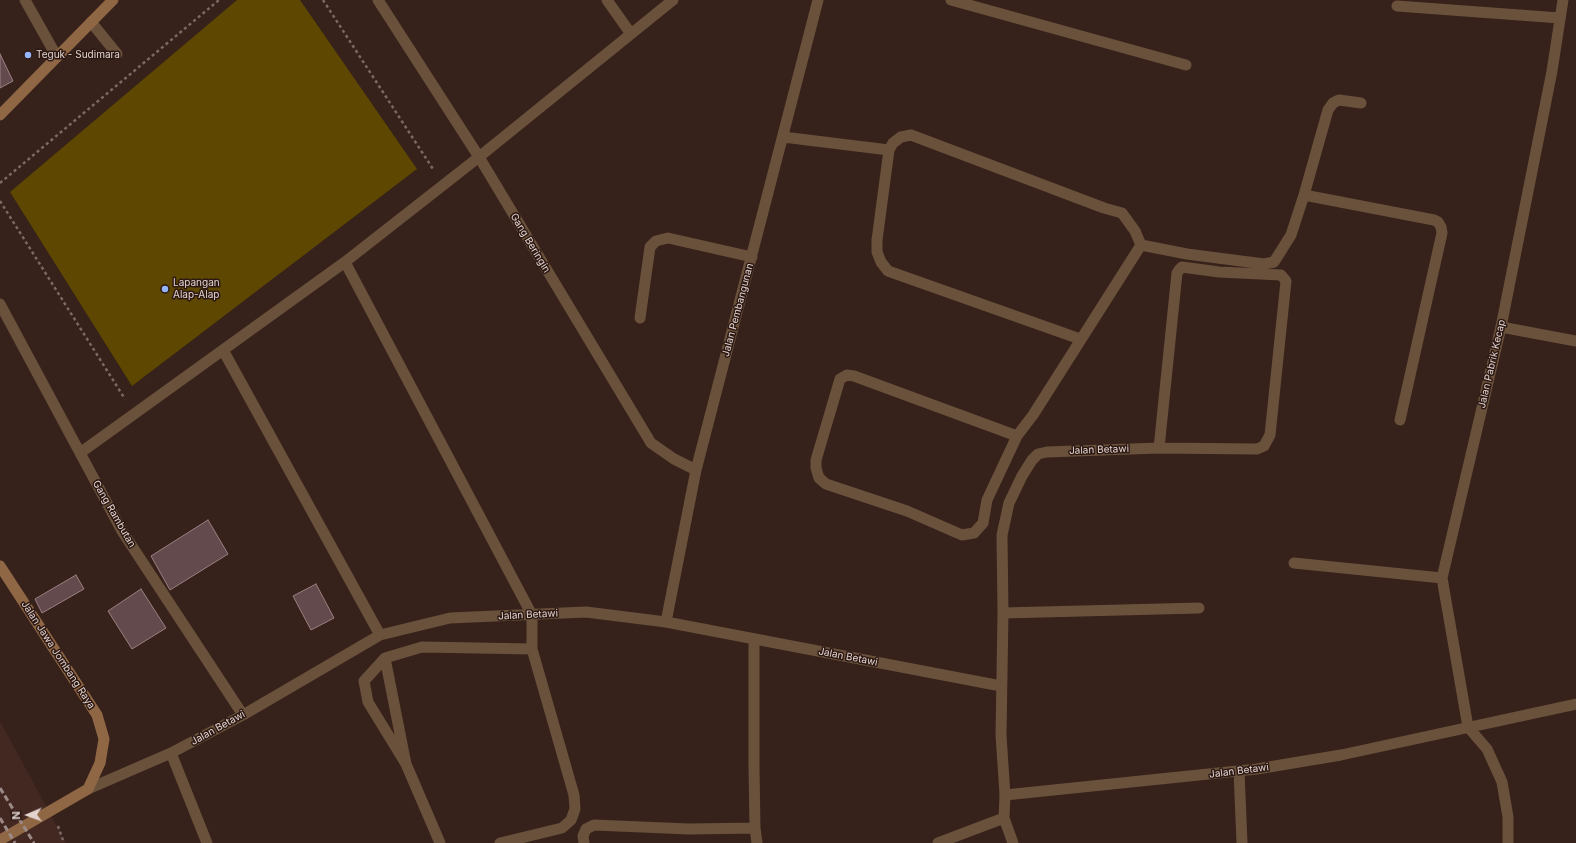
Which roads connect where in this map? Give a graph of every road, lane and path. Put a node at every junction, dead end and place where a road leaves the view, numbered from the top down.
1 (25, 0) edge
2 (113, 0) edge
3 (219, 0) edge
4 (323, 0) edge
5 (378, 0) edge
6 (607, 0) edge
7 (672, 0) edge
8 (818, 0) edge
9 (951, 0) edge
10 (1562, 0) edge
11 (1397, 6) dead end
12 (1560, 18) junction
13 (91, 22) junction
14 (631, 34) junction
15 (116, 54) dead end
16 (57, 57) junction
17 (1186, 65) dead end
18 (1361, 103) dead end
19 (0, 115) edge
20 (783, 137) junction
21 (889, 150) junction
22 (479, 158) junction
23 (427, 174) dead end
24 (0, 183) edge
25 (1304, 195) junction
26 (0, 201) edge
27 (1141, 245) junction
28 (752, 257) junction
29 (345, 262) junction
30 (0, 304) edge
31 (640, 318) dead end
32 (1501, 328) junction
33 (1080, 339) junction
34 (1576, 341) edge
35 (223, 350) junction
36 (128, 404) dead end
37 (1400, 420) dead end
38 (1018, 436) junction
39 (1159, 448) junction
40 (80, 453) junction
41 (696, 470) junction
42 (1294, 563) dead end
43 (0, 566) edge
44 (1442, 578) junction
45 (1199, 608) dead end
46 (1003, 613) junction
47 (532, 615) junction
48 (666, 622) junction
49 (380, 635) junction
50 (754, 639) junction
51 (532, 649) junction
52 (385, 658) junction
53 (1001, 686) junction
54 (1576, 704) edge
55 (243, 715) junction
56 (1468, 727) junction
57 (171, 754) junction
58 (406, 764) junction
59 (1239, 771) junction
60 (88, 789) junction
61 (1005, 795) junction
62 (1004, 818) junction
63 (755, 828) junction
64 (0, 840) edge
65 (207, 843) edge
66 (440, 843) edge
67 (500, 843) edge
68 (584, 843) edge
69 (757, 843) edge
70 (938, 843) edge
71 (1013, 843) edge
72 (1242, 843) edge
73 (1508, 843) edge

1 - 16 street
2 - 13 main road
3 - 24 path
4 - 23 path
5 - 22 street, Gang Beringin
6 - 14 street
7 - 14 street
8 - 20 street, Jalan Pembangunan
9 - 17 street
10 - 12 street, Jalan Pabrik Kecap
11 - 12 street
12 - 32 street, Jalan Pabrik Kecap
13 - 15 street
13 - 16 main road
14 - 22 street
16 - 19 main road
18 - 25 street
20 - 21 street
20 - 28 street, Jalan Pembangunan
21 - 27 street
21 - 33 street
22 - 29 street
22 - 41 street, Gang Beringin
25 - 27 street
25 - 37 street
26 - 36 path
27 - 33 street
28 - 31 street
28 - 41 street, Jalan Pembangunan
29 - 35 street
29 - 47 street
30 - 40 street, Gang Rambutan
32 - 34 street
32 - 44 street, Jalan Pabrik Kecap
33 - 38 street
35 - 40 street
35 - 49 street
38 - 38 street
39 - 39 street, Jalan Betawi
39 - 46 street, Jalan Betawi
40 - 55 street, Gang Rambutan
41 - 48 street, Jalan Pembangunan
42 - 44 street
43 - 60 main road, Jalan Jawa Jombang Raya
44 - 56 street, Jalan Pabrik Kecap
45 - 46 street
46 - 53 street, Jalan Betawi
47 - 48 street, Jalan Betawi
47 - 49 street, Jalan Betawi
47 - 51 street
48 - 50 street, Jalan Betawi
49 - 55 street, Jalan Betawi
50 - 53 street, Jalan Betawi
50 - 63 street
51 - 52 street
51 - 67 street
52 - 58 street
52 - 58 street
53 - 61 street, Jalan Betawi
54 - 56 street, Jalan Betawi
55 - 57 street, Jalan Betawi
56 - 59 street, Jalan Betawi
56 - 73 street
57 - 60 street, Jalan Betawi
57 - 65 street
58 - 66 street
59 - 61 street, Jalan Betawi
59 - 72 street
60 - 64 main road
61 - 62 street
62 - 70 street
62 - 71 street
63 - 68 street
63 - 69 street

